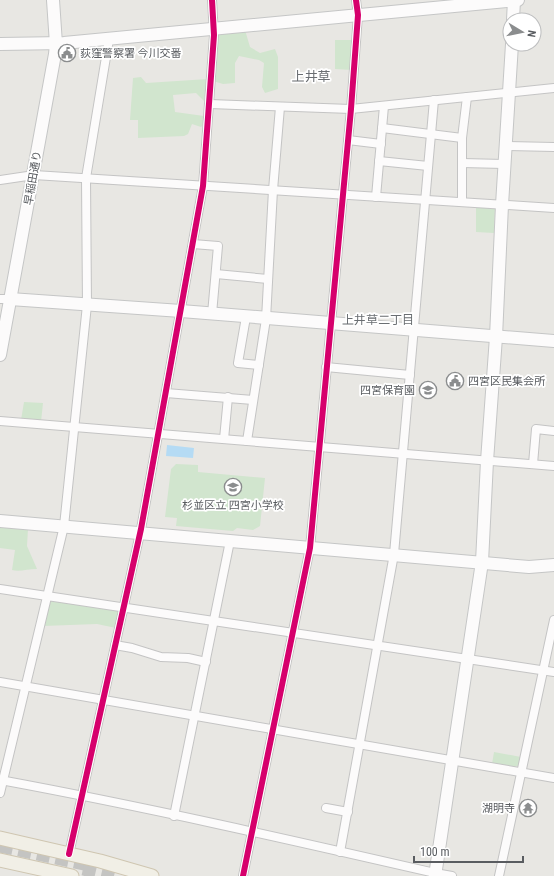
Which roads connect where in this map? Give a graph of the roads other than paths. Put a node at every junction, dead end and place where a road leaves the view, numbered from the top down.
1 (53, 0) edge
2 (212, 0) edge
3 (356, 0) edge
4 (515, 0) edge
5 (514, 12) edge
6 (358, 15) junction
7 (214, 29) junction
8 (109, 39) junction
9 (0, 44) edge
10 (56, 44) junction
11 (512, 52) edge
12 (554, 88) edge
13 (510, 92) junction
14 (467, 97) junction
15 (434, 100) junction
16 (210, 104) junction
17 (384, 106) junction
18 (280, 107) junction
19 (350, 109) junction
20 (382, 128) junction
21 (431, 134) junction
22 (462, 138) junction
23 (348, 140) junction
24 (381, 144) junction
25 (506, 146) junction
26 (554, 147) edge
27 (379, 161) junction
28 (462, 163) junction
29 (504, 164) junction
30 (428, 166) junction
31 (34, 175) junction
32 (86, 178) junction
33 (0, 180) edge
34 (203, 186) junction
35 (273, 190) junction
36 (342, 194) junction
37 (376, 197) junction
38 (425, 200) junction
39 (462, 202) junction
40 (502, 205) junction
41 (554, 208) edge
42 (193, 244) junction
43 (216, 274) junction
44 (268, 280) junction
45 (5, 299) edge
46 (87, 305) junction
47 (181, 311) junction
48 (212, 314) junction
49 (246, 317) junction
50 (266, 319) junction
51 (330, 324) junction
52 (414, 330) junction
53 (496, 338) junction
54 (554, 341) edge
55 (0, 355) edge
56 (259, 365) junction
57 (326, 367) junction
58 (410, 375) junction
59 (166, 393) junction
60 (228, 398) junction
61 (253, 400) junction
62 (0, 421) edge
63 (75, 427) junction
64 (554, 430) edge
65 (158, 434) junction
66 (224, 439) junction
67 (247, 441) junction
68 (320, 447) junction
69 (403, 454) junction
70 (487, 461) junction
71 (532, 464) junction
72 (554, 466) edge
73 (0, 521) edge
74 (64, 526) junction
75 (139, 534) junction
76 (230, 541) junction
77 (310, 548) junction
78 (394, 554) junction
79 (482, 562) junction
80 (554, 565) edge
81 (0, 589) edge
82 (47, 596) junction
83 (124, 608) junction
84 (554, 620) edge
85 (214, 621) junction
86 (293, 633) junction
87 (115, 645) junction
88 (378, 645) junction
89 (468, 659) junction
90 (206, 662) junction
91 (543, 670) junction
92 (554, 672) edge
93 (0, 682) edge
94 (26, 686) junction
95 (103, 700) junction
96 (195, 716) junction
97 (273, 729) junction
98 (360, 744) junction
99 (452, 760) junction
100 (521, 772) junction
101 (554, 778) edge
102 (2, 780) edge
103 (0, 793) edge
104 (83, 796) junction
105 (326, 808) dead end
106 (348, 812) junction
107 (174, 816) junction
108 (252, 832) junction
109 (0, 838) edge
110 (340, 852) junction
111 (69, 854) junction
112 (0, 860) edge
113 (435, 875) edge
114 (67, 876) edge
115 (152, 876) edge
116 (243, 876) edge
117 (452, 876) edge
118 (499, 876) edge

1 - 10 street, 早稲田通り
2 - 7 street
3 - 6 street
4 - 5 street
4 - 6 street
6 - 7 street
6 - 19 street
7 - 8 street
7 - 16 street
8 - 10 street
8 - 32 street
9 - 10 street
10 - 31 street, 早稲田通り
11 - 13 street
12 - 13 street
13 - 14 street
13 - 25 street
14 - 15 street
14 - 22 street
15 - 17 street
15 - 21 street
16 - 18 street
16 - 34 street
17 - 19 street
17 - 20 street
18 - 19 street
18 - 35 street
19 - 23 street
20 - 21 street
20 - 24 street
21 - 22 street
21 - 30 street
22 - 28 street
23 - 24 street
23 - 36 street
24 - 27 street
25 - 26 street
25 - 29 street
27 - 30 street
27 - 37 street
28 - 29 street
28 - 39 street
29 - 40 street
30 - 38 street
31 - 32 street
31 - 33 street
31 - 45 street, 早稲田通り
32 - 34 street
32 - 46 street
34 - 35 street
34 - 42 street
35 - 36 street
35 - 44 street
36 - 37 street
36 - 51 street
37 - 38 street
38 - 39 street
38 - 52 street
39 - 40 street
40 - 41 street
40 - 53 street
42 - 43 street
42 - 47 street
43 - 44 street
43 - 48 street
44 - 50 street
45 - 46 street
45 - 55 street, 早稲田通り
46 - 47 street
46 - 63 street
47 - 48 street
47 - 59 street
48 - 49 street
49 - 50 street
49 - 56 street
50 - 51 street
50 - 56 street
51 - 52 street
51 - 57 street
52 - 53 street
52 - 58 street
53 - 54 street
53 - 70 street
56 - 61 street
57 - 58 street
57 - 68 street
58 - 69 street
59 - 60 street
59 - 65 street
60 - 61 street
60 - 66 street
61 - 67 street
62 - 63 street
63 - 65 street
63 - 74 street
64 - 71 street
65 - 66 street
65 - 75 street
66 - 67 street
67 - 68 street
68 - 69 street
68 - 77 street
69 - 70 street
69 - 78 street
70 - 71 street
70 - 79 street
71 - 72 street
73 - 74 street
74 - 75 street
74 - 82 street
75 - 76 street
75 - 83 street
76 - 77 street
76 - 85 street
77 - 78 street
77 - 86 street
78 - 79 street
78 - 88 street
79 - 80 street
79 - 89 street
81 - 82 street
82 - 83 street
82 - 94 street
83 - 85 street
83 - 87 street
84 - 91 street
85 - 86 street
85 - 90 street
86 - 88 street
86 - 97 street
87 - 90 street
87 - 95 street
88 - 89 street
88 - 98 street
89 - 91 street
89 - 99 street
90 - 96 street
91 - 92 street
91 - 100 street
93 - 94 street
94 - 95 street
94 - 102 street
95 - 96 street
95 - 104 street
96 - 97 street
96 - 107 street
97 - 98 street
97 - 108 street
98 - 99 street
98 - 106 street
99 - 100 street
99 - 113 street
100 - 101 street
100 - 118 street
102 - 103 street
102 - 104 street
104 - 107 street
104 - 111 street
105 - 106 street
106 - 110 street
107 - 108 street
108 - 110 street
108 - 116 street
109 - 111 main road
110 - 113 street
111 - 115 main road
112 - 114 main road
113 - 117 street

